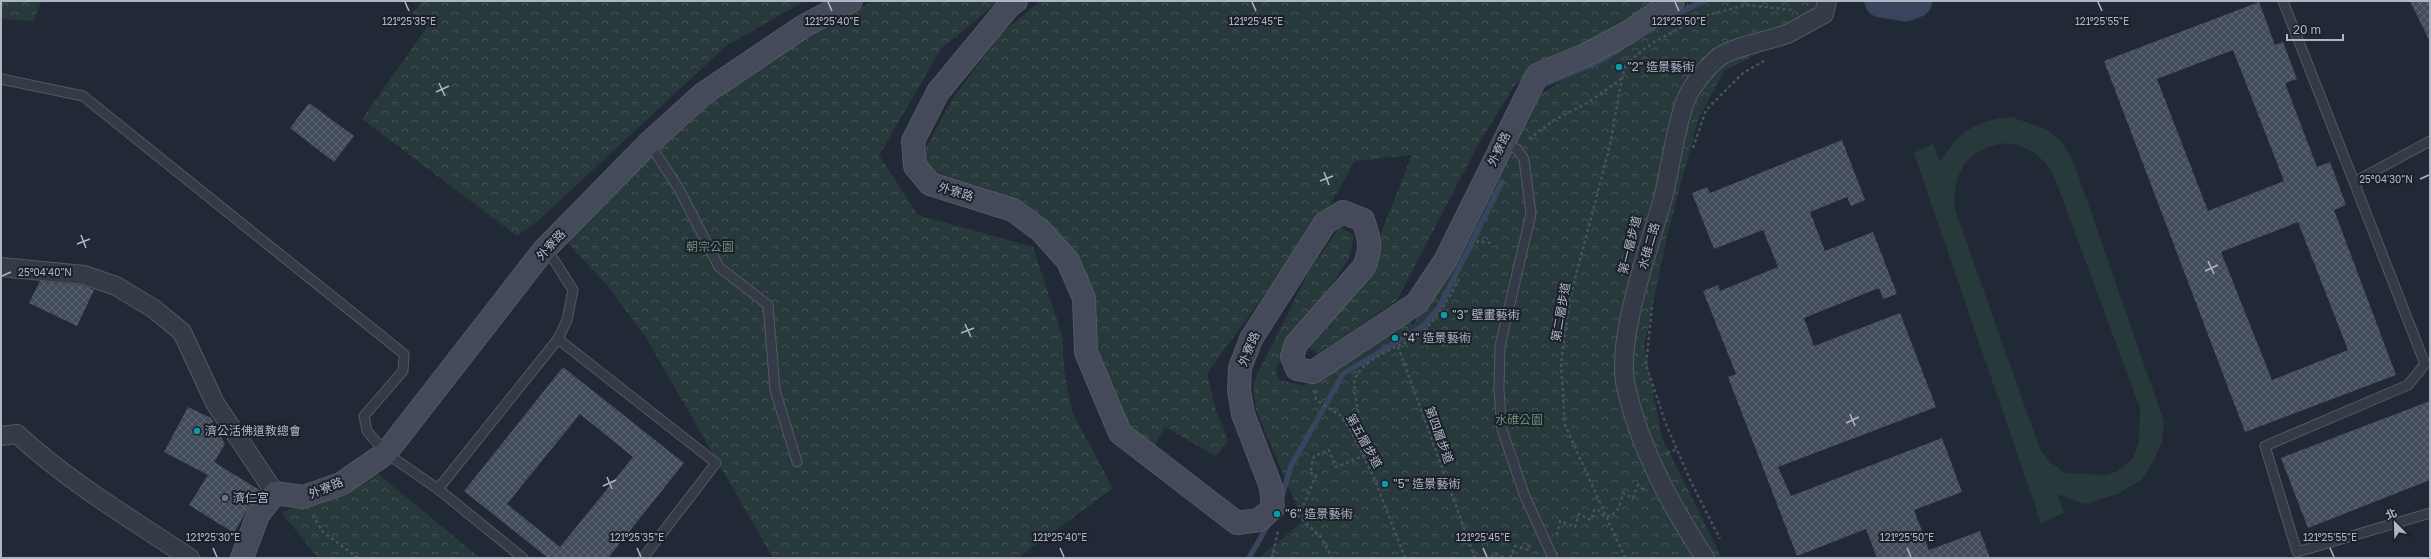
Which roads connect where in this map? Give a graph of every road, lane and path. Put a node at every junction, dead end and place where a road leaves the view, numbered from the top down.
1 (851, 1) edge
2 (1016, 1) edge
3 (1673, 1) edge
4 (2283, 1) edge
5 (1820, 9) edge
6 (1769, 58) dead end
7 (1622, 78) junction
8 (1, 79) edge
9 (2430, 141) edge
10 (650, 143) junction
11 (1510, 146) junction
12 (1691, 156) dead end
13 (2354, 182) junction
14 (543, 251) junction
15 (1, 267) edge
16 (1653, 302) dead end
17 (558, 339) junction
18 (1395, 340) dead end
19 (1398, 346) junction
20 (1316, 400) dead end
21 (1, 436) edge
22 (386, 453) junction
23 (1364, 457) junction
24 (796, 462) dead end
25 (438, 489) junction
26 (275, 493) junction
27 (1649, 494) dead end
28 (303, 497) junction
29 (1273, 508) junction
30 (1294, 511) junction
31 (2430, 513) edge
32 (1604, 516) junction
33 (1541, 535) junction
34 (1720, 539) dead end
35 (190, 558) edge
36 (242, 558) edge
37 (358, 558) edge
38 (523, 558) edge
39 (643, 558) edge
40 (1332, 558) edge
41 (1405, 558) edge
42 (1476, 558) edge
43 (1492, 558) edge
44 (1506, 558) edge
45 (1510, 558) edge
46 (1553, 558) edge
47 (1625, 558) edge
48 (1705, 558) edge

1 - 10 street, 外寮路
2 - 29 street, 外寮路
3 - 11 street, 外寮路
4 - 13 lane
5 - 7 path, 第二層步道
5 - 48 street, 水碓二路
6 - 12 path
7 - 11 path
7 - 32 path, 第二層步道
8 - 22 lane
9 - 13 lane
10 - 14 street, 外寮路
10 - 24 lane
11 - 29 street, 外寮路
11 - 33 lane
13 - 31 lane
14 - 17 lane
14 - 22 street, 外寮路
15 - 26 street
16 - 34 path
17 - 25 lane
17 - 39 lane
18 - 19 path, 第四層步道
19 - 23 path
19 - 42 path, 第四層步道
20 - 23 path, 第五層步道
21 - 35 street
22 - 25 lane
22 - 28 street, 外寮路
23 - 30 path
23 - 41 path, 第五層步道
25 - 38 lane
26 - 28 street, 外寮路
26 - 36 street
27 - 32 path
28 - 37 path
29 - 30 path
30 - 40 path
32 - 33 path
32 - 47 path, 第二層步道
33 - 45 path
33 - 46 lane
43 - 44 path

